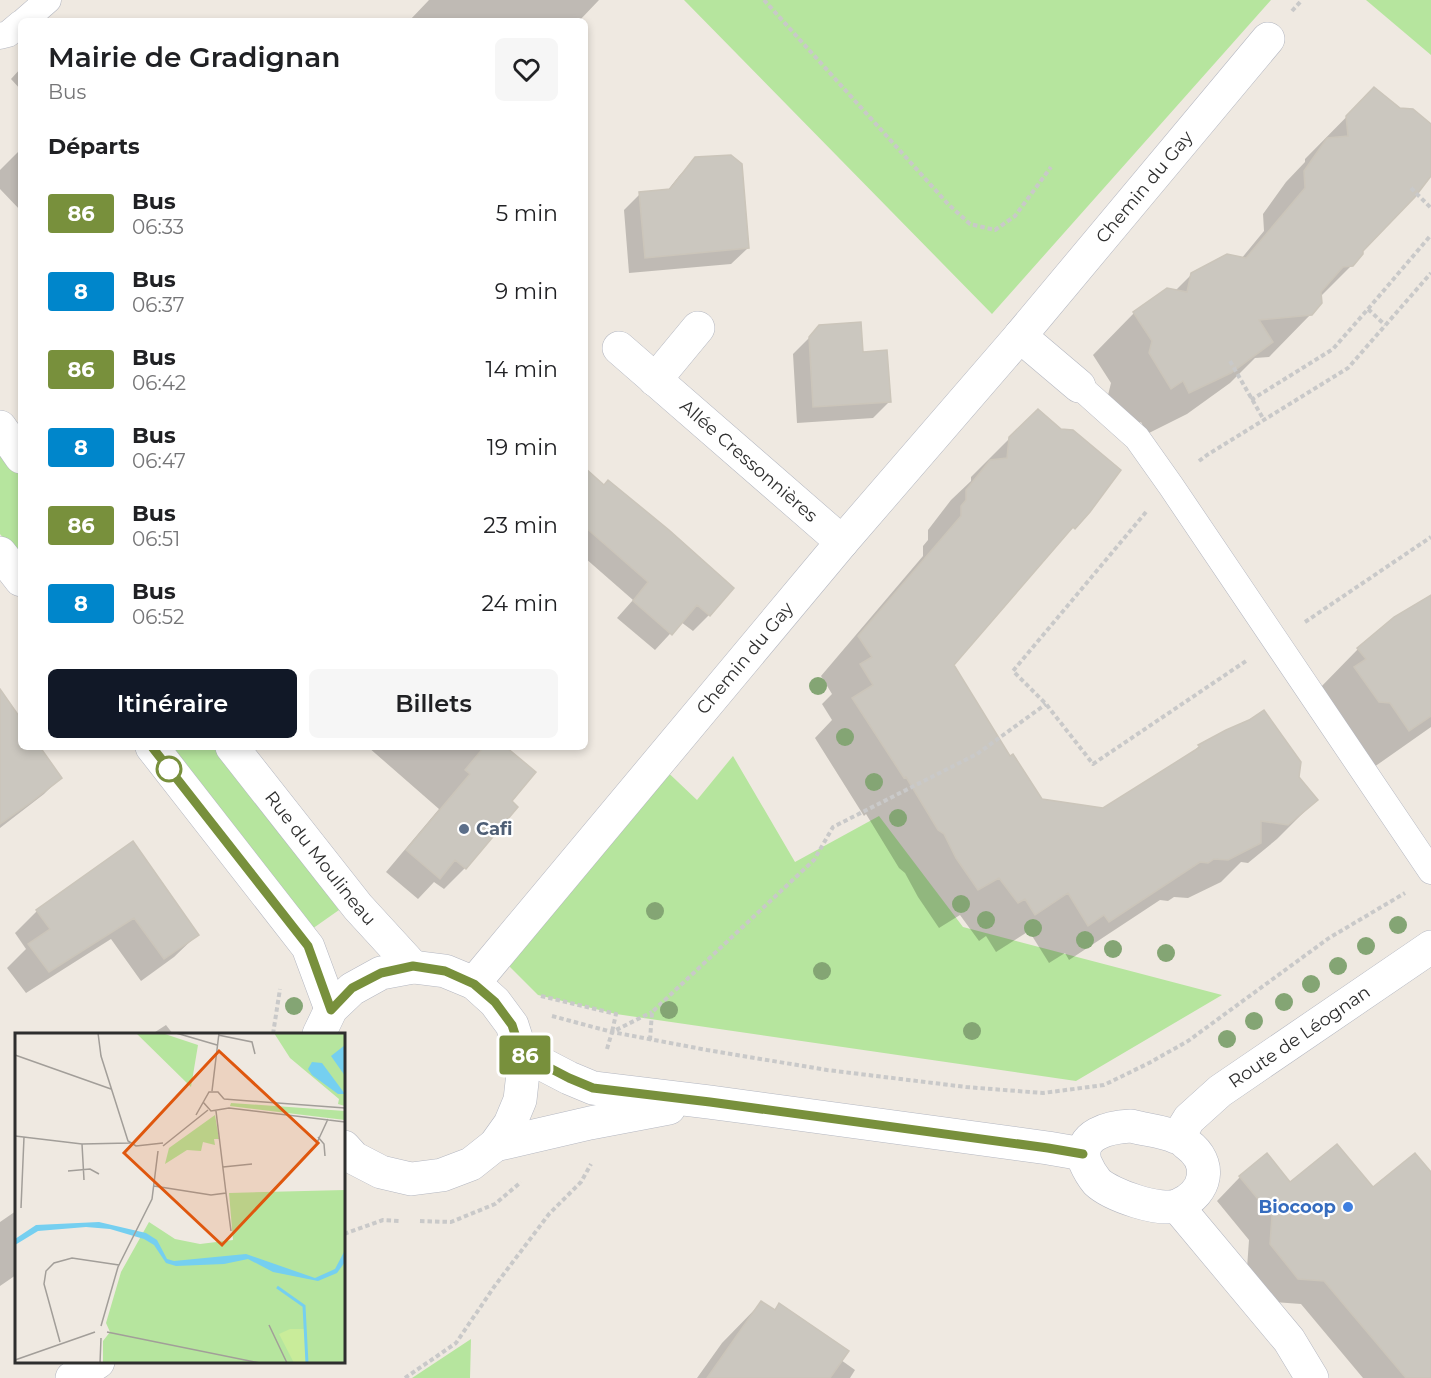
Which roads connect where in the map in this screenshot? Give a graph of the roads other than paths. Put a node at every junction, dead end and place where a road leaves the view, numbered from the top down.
1 (48, 0) edge
2 (27, 18) edge
3 (18, 25) edge
4 (0, 36) edge
5 (1268, 39) dead end
6 (698, 328) dead end
7 (1020, 336) junction
8 (619, 348) dead end
9 (655, 380) junction
10 (1079, 386) joint
11 (0, 427) edge
12 (18, 453) edge
13 (842, 542) junction
14 (0, 553) edge
15 (18, 576) edge
16 (154, 750) edge
17 (234, 750) edge
18 (1431, 871) edge
19 (1431, 947) edge
20 (413, 966) junction
21 (474, 984) junction
22 (325, 1022) edge
23 (516, 1039) junction
24 (710, 1102) junction
25 (1178, 1137) junction
26 (495, 1145) junction
27 (1083, 1154) junction
28 (347, 1158) edge
29 (1177, 1206) junction
30 (96, 1363) edge
31 (72, 1378) edge
32 (1312, 1378) edge

1 - 2 lane
3 - 4 lane
5 - 7 street, Chemin du Gay
6 - 9 street
7 - 10 street
7 - 13 street, Chemin du Gay
8 - 9 street, Allée Cressonnières
9 - 13 street, Allée Cressonnières
10 - 18 lane
11 - 12 street
13 - 21 street, Chemin du Gay
14 - 15 street
16 - 22 street
17 - 20 street, Rue du Moulineau
19 - 25 street, Route de Léognan
20 - 21 street
20 - 22 street
21 - 23 street
23 - 24 street
23 - 26 street
24 - 26 street
24 - 27 street
25 - 27 street
25 - 29 street
26 - 28 street
27 - 29 street
29 - 32 street
30 - 31 street

